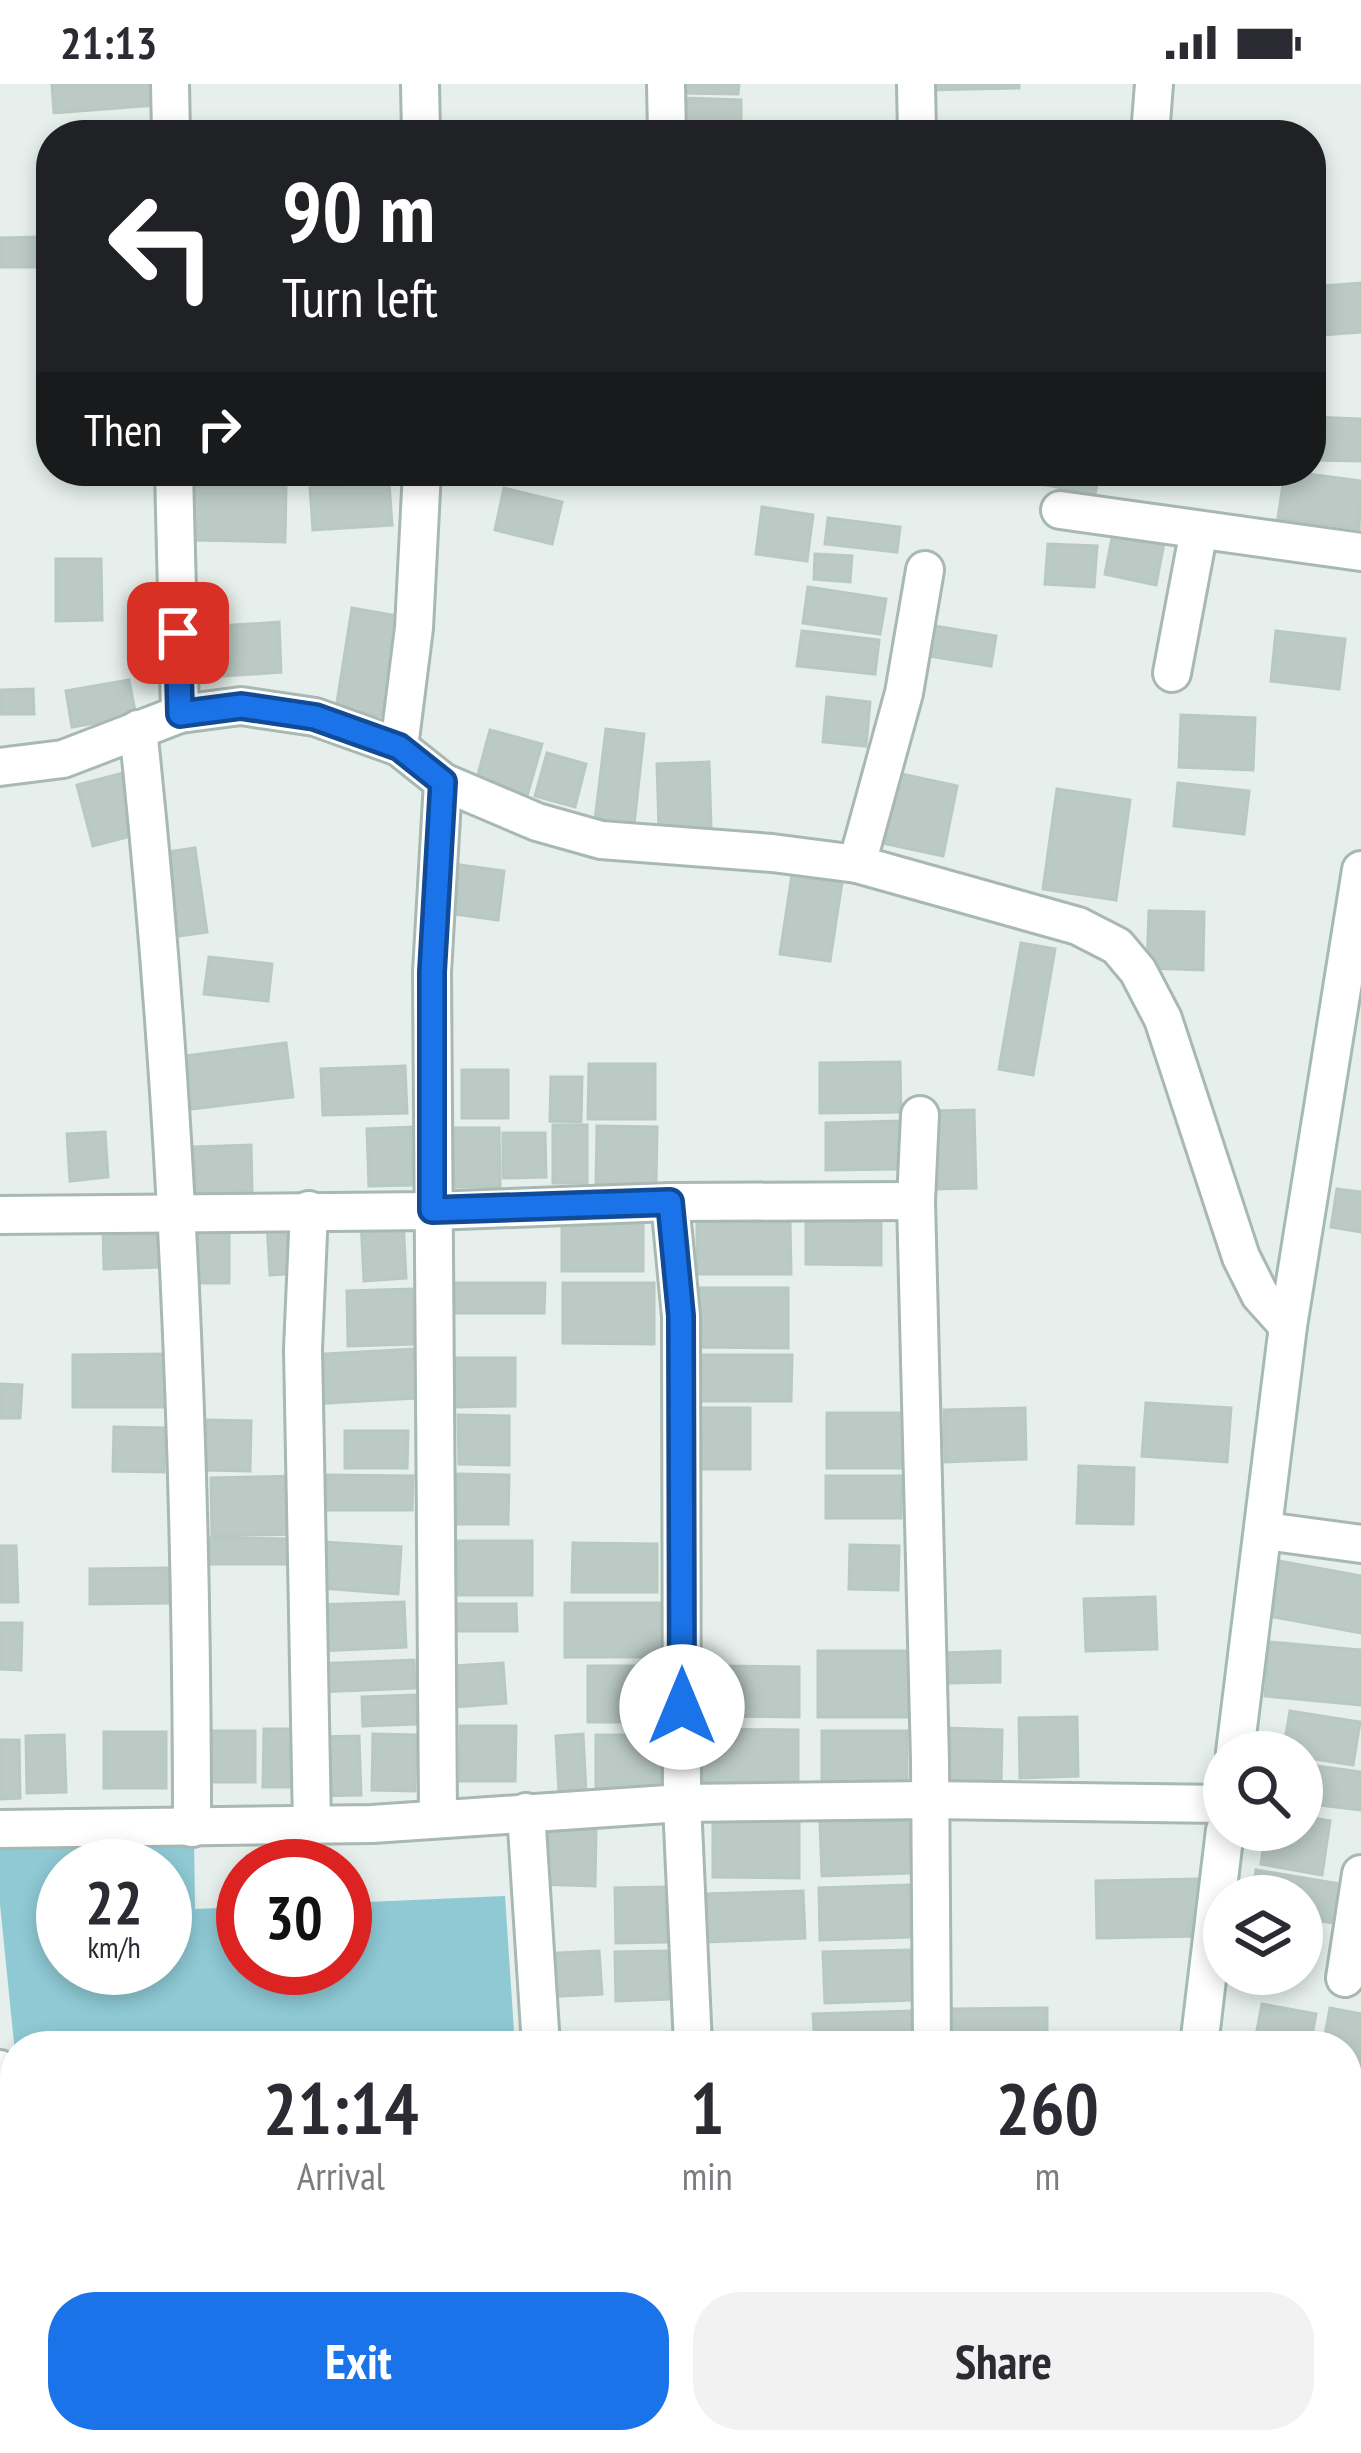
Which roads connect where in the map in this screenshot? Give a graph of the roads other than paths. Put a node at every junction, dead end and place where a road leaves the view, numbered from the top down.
1 (170, 84) edge
2 (420, 84) edge
3 (666, 84) edge
4 (916, 84) edge
5 (1154, 84) edge
6 (171, 120) edge
7 (421, 120) edge
8 (667, 120) edge
9 (917, 120) edge
10 (1151, 120) edge
11 (175, 486) edge
12 (421, 486) edge
13 (1060, 510) dead end
14 (1199, 530) junction
15 (1361, 552) edge
16 (925, 569) dead end
17 (1172, 673) dead end
18 (180, 714) junction
19 (138, 730) junction
20 (399, 747) junction
21 (0, 767) edge
22 (443, 782) junction
23 (857, 865) junction
24 (1361, 870) edge
25 (920, 1115) dead end
26 (916, 1201) junction
27 (670, 1202) junction
28 (309, 1210) junction
29 (432, 1210) junction
30 (179, 1212) junction
31 (0, 1216) edge
32 (1288, 1326) junction
33 (1265, 1532) junction
34 (1361, 1544) edge
35 (1238, 1731) edge
36 (930, 1800) junction
37 (682, 1803) junction
38 (1203, 1804) edge
39 (526, 1812) junction
40 (438, 1818) junction
41 (312, 1825) junction
42 (0, 1828) edge
43 (192, 1828) junction
44 (1222, 1851) edge
45 (1361, 1874) edge
46 (1345, 1978) dead end
47 (541, 2031) edge
48 (692, 2031) edge
49 (932, 2031) edge
50 (1201, 2031) edge

1 - 6 street
2 - 7 street
3 - 8 street
4 - 9 street
5 - 10 street
11 - 18 street
12 - 20 street
13 - 14 street
14 - 15 street
14 - 17 street
16 - 23 street
18 - 19 street
18 - 20 street
19 - 21 street
19 - 30 street
20 - 22 street
22 - 23 street
22 - 29 street
23 - 32 street
24 - 32 street
25 - 26 street
26 - 27 street
26 - 36 street
27 - 29 street
27 - 37 street
28 - 29 street
28 - 30 street
28 - 41 street
29 - 40 street
30 - 31 street
30 - 43 street
32 - 33 street
33 - 34 street
33 - 35 street
36 - 37 street
36 - 38 street
36 - 49 street
37 - 39 street
37 - 48 street
39 - 40 street
39 - 47 street
40 - 41 street
41 - 43 street
42 - 43 street
44 - 50 street
45 - 46 street

